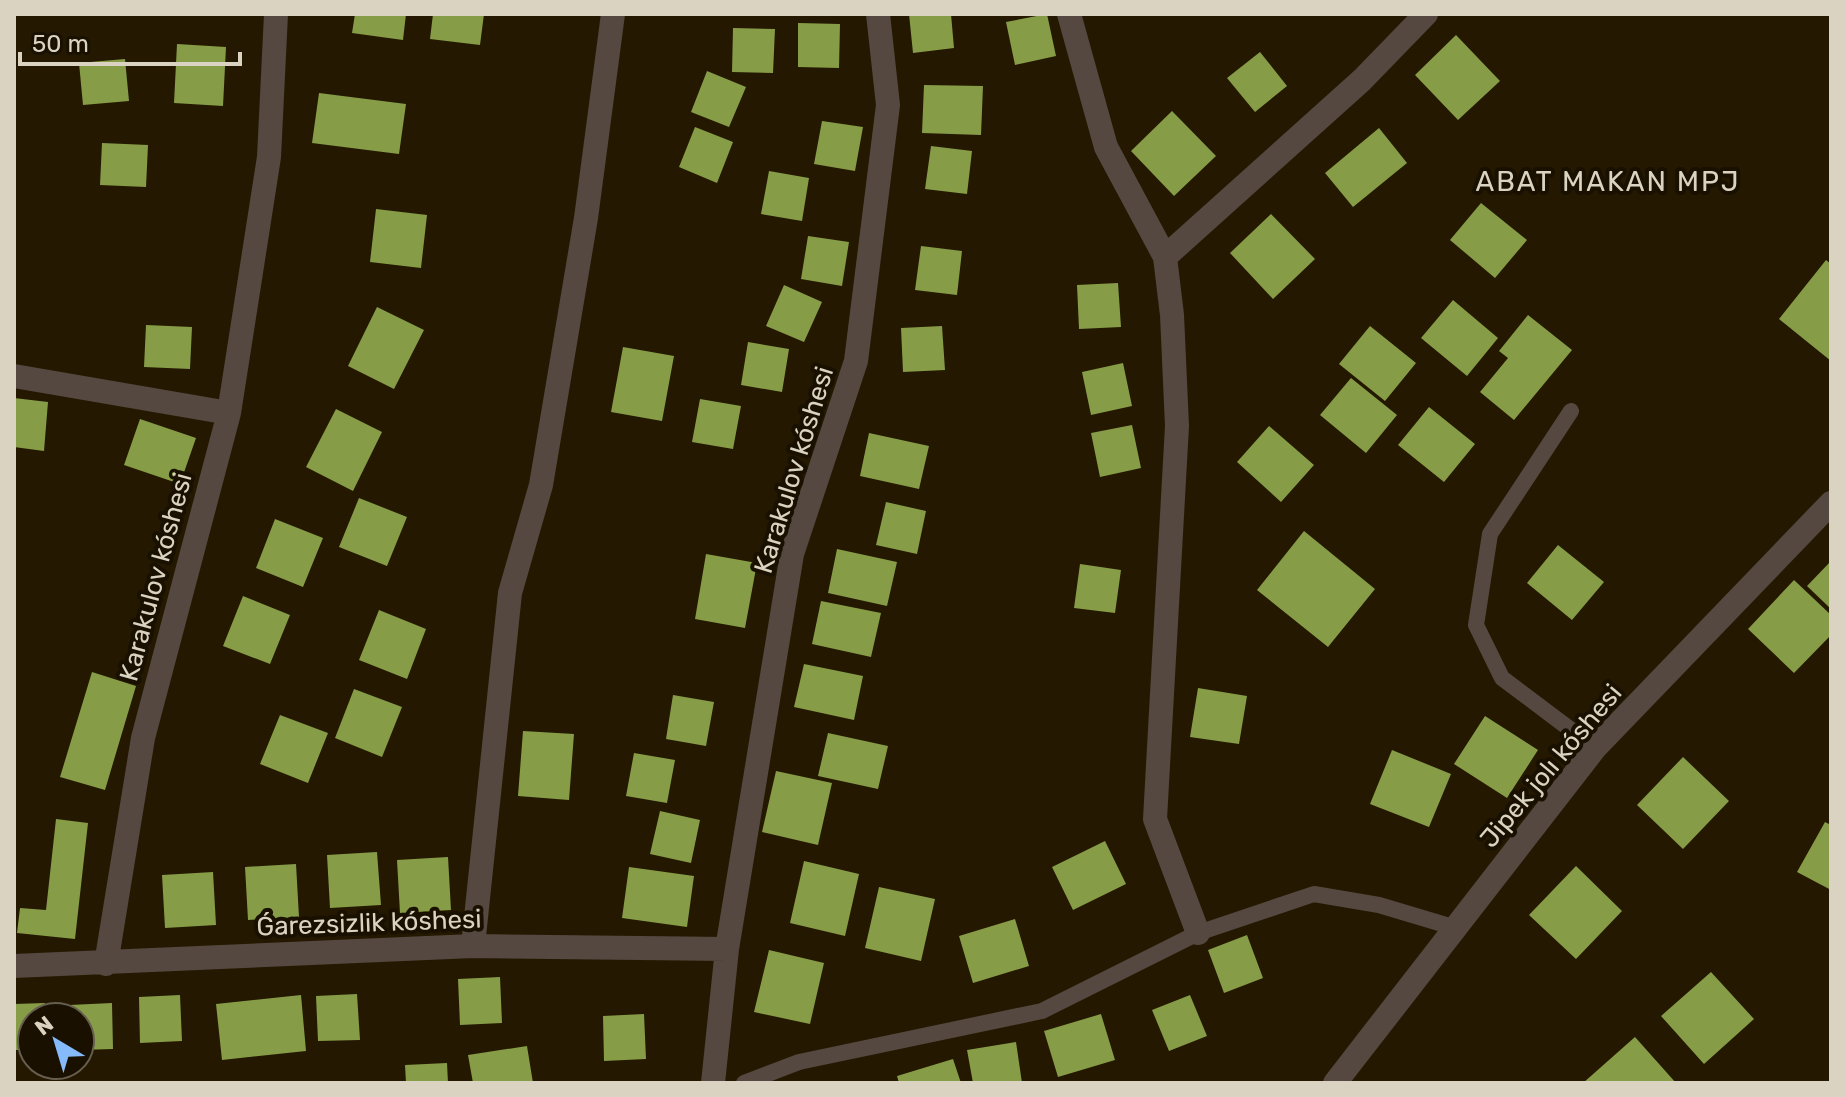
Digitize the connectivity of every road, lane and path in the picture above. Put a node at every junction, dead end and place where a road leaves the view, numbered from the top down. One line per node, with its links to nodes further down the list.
1 (276, 14): 9 (street, Karakulov kóshesi)
2 (613, 14): 14 (street)
3 (878, 14): 15 (street, Karakulov kóshesi)
4 (1069, 14): 6 (street)
5 (1426, 14): 6 (street)
6 (1165, 257): 13 (street)
7 (14, 376): 9 (street)
8 (1571, 411): 11 (lane)
9 (229, 413): 16 (street, Karakulov kóshesi)
10 (1831, 503): 11 (street, Jipek jolı kóshesi)
11 (1595, 748): 12 (street, Jipek jolı kóshesi)
12 (1456, 928): 13 (lane); 20 (street, Jipek jolı kóshesi)
13 (1198, 933): 19 (lane)
14 (473, 946): 15 (street, Ǵarezsizlik kóshesi); 16 (street, Ǵarezsizlik kóshesi)
15 (727, 949): 18 (street, Karakulov kóshesi)
16 (106, 964): 17 (street, Ǵarezsizlik kóshesi)
17 (14, 966)
18 (713, 1083)
19 (744, 1083)
20 (1335, 1083)

